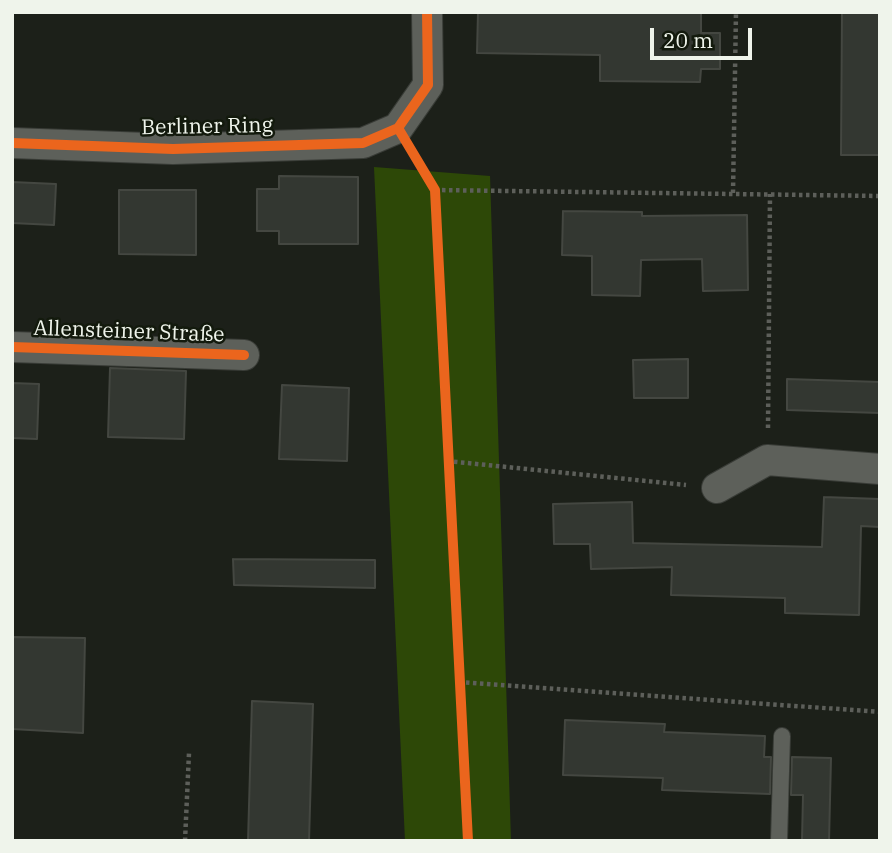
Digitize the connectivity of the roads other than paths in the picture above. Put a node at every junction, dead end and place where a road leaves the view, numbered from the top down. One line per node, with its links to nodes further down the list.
1 (427, 12): 2 (street, Berliner Ring)
2 (12, 143)
3 (12, 347): 4 (street, Allensteiner Straße)
4 (244, 355)
5 (880, 469): 6 (street)
6 (717, 488)
7 (782, 736): 8 (lane)
8 (779, 841)

